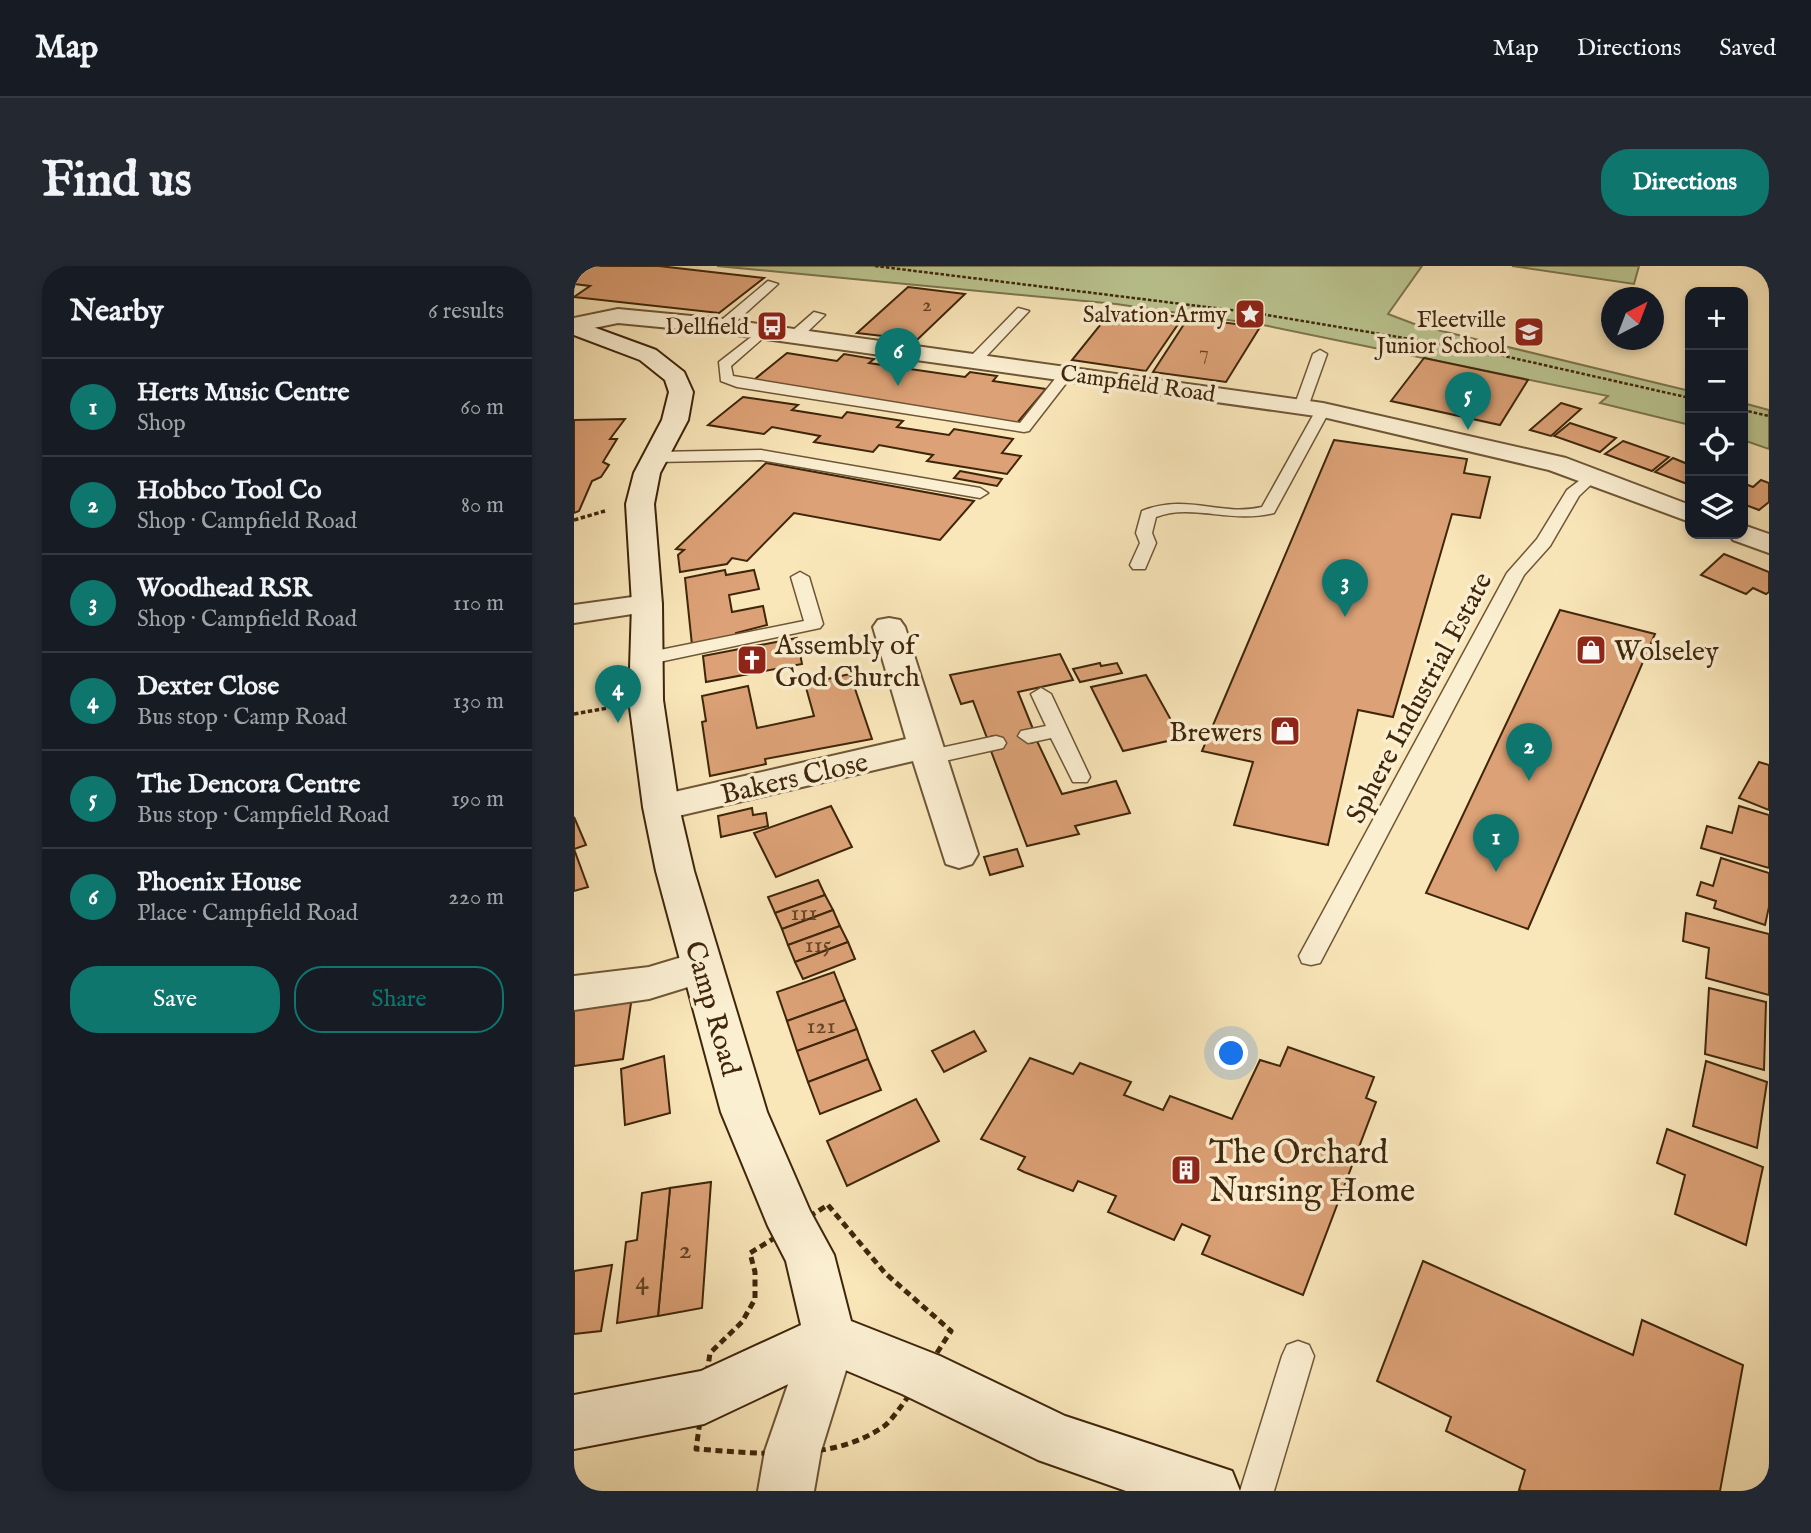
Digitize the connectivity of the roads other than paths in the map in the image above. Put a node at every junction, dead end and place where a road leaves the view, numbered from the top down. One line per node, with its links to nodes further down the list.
1 (772, 284): 5 (lane)
2 (1023, 311): 9 (lane)
3 (819, 315): 7 (lane)
4 (574, 326): 5 (street, Campfield Road); 12 (street, Camp Road)
5 (723, 326): 6 (street, Campfield Road)
6 (764, 331): 7 (street, Campfield Road); 10 (lane)
7 (796, 335): 9 (street, Campfield Road)
8 (1320, 354): 11 (lane)
9 (975, 360): 10 (street, Campfield Road)
10 (1067, 373): 11 (street, Campfield Road)
11 (1312, 409): 13 (street, Campfield Road); 18 (lane)
12 (656, 457): 14 (lane); 20 (street, Camp Road)
13 (1592, 476): 15 (street, Campfield Road); 32 (lane, Sphere Industrial Estate)
14 (980, 493)
15 (1685, 512)
16 (1748, 536): 17 (street)
17 (1769, 544)
18 (1139, 565)
19 (800, 577): 23 (lane)
20 (647, 604): 21 (street); 23 (street, Camp Road)
21 (574, 614)
22 (889, 627): 28 (street)
23 (645, 659): 30 (street, Camp Road)
24 (1041, 694): 25 (lane)
25 (1058, 730): 26 (lane); 29 (lane)
26 (1028, 736)
27 (996, 743): 28 (lane, Bakers Close)
28 (929, 752): 30 (street, Bakers Close); 31 (street)
29 (1080, 777)
30 (661, 807): 33 (street, Camp Road)
31 (959, 854)
32 (1311, 956)
33 (702, 967): 34 (street); 35 (street, Camp Road)
34 (574, 993)
35 (830, 1338): 37 (street); 38 (street); 39 (street)
36 (1298, 1356): 40 (lane)
37 (574, 1422)
38 (786, 1491)
39 (1212, 1491)
40 (1257, 1491)

